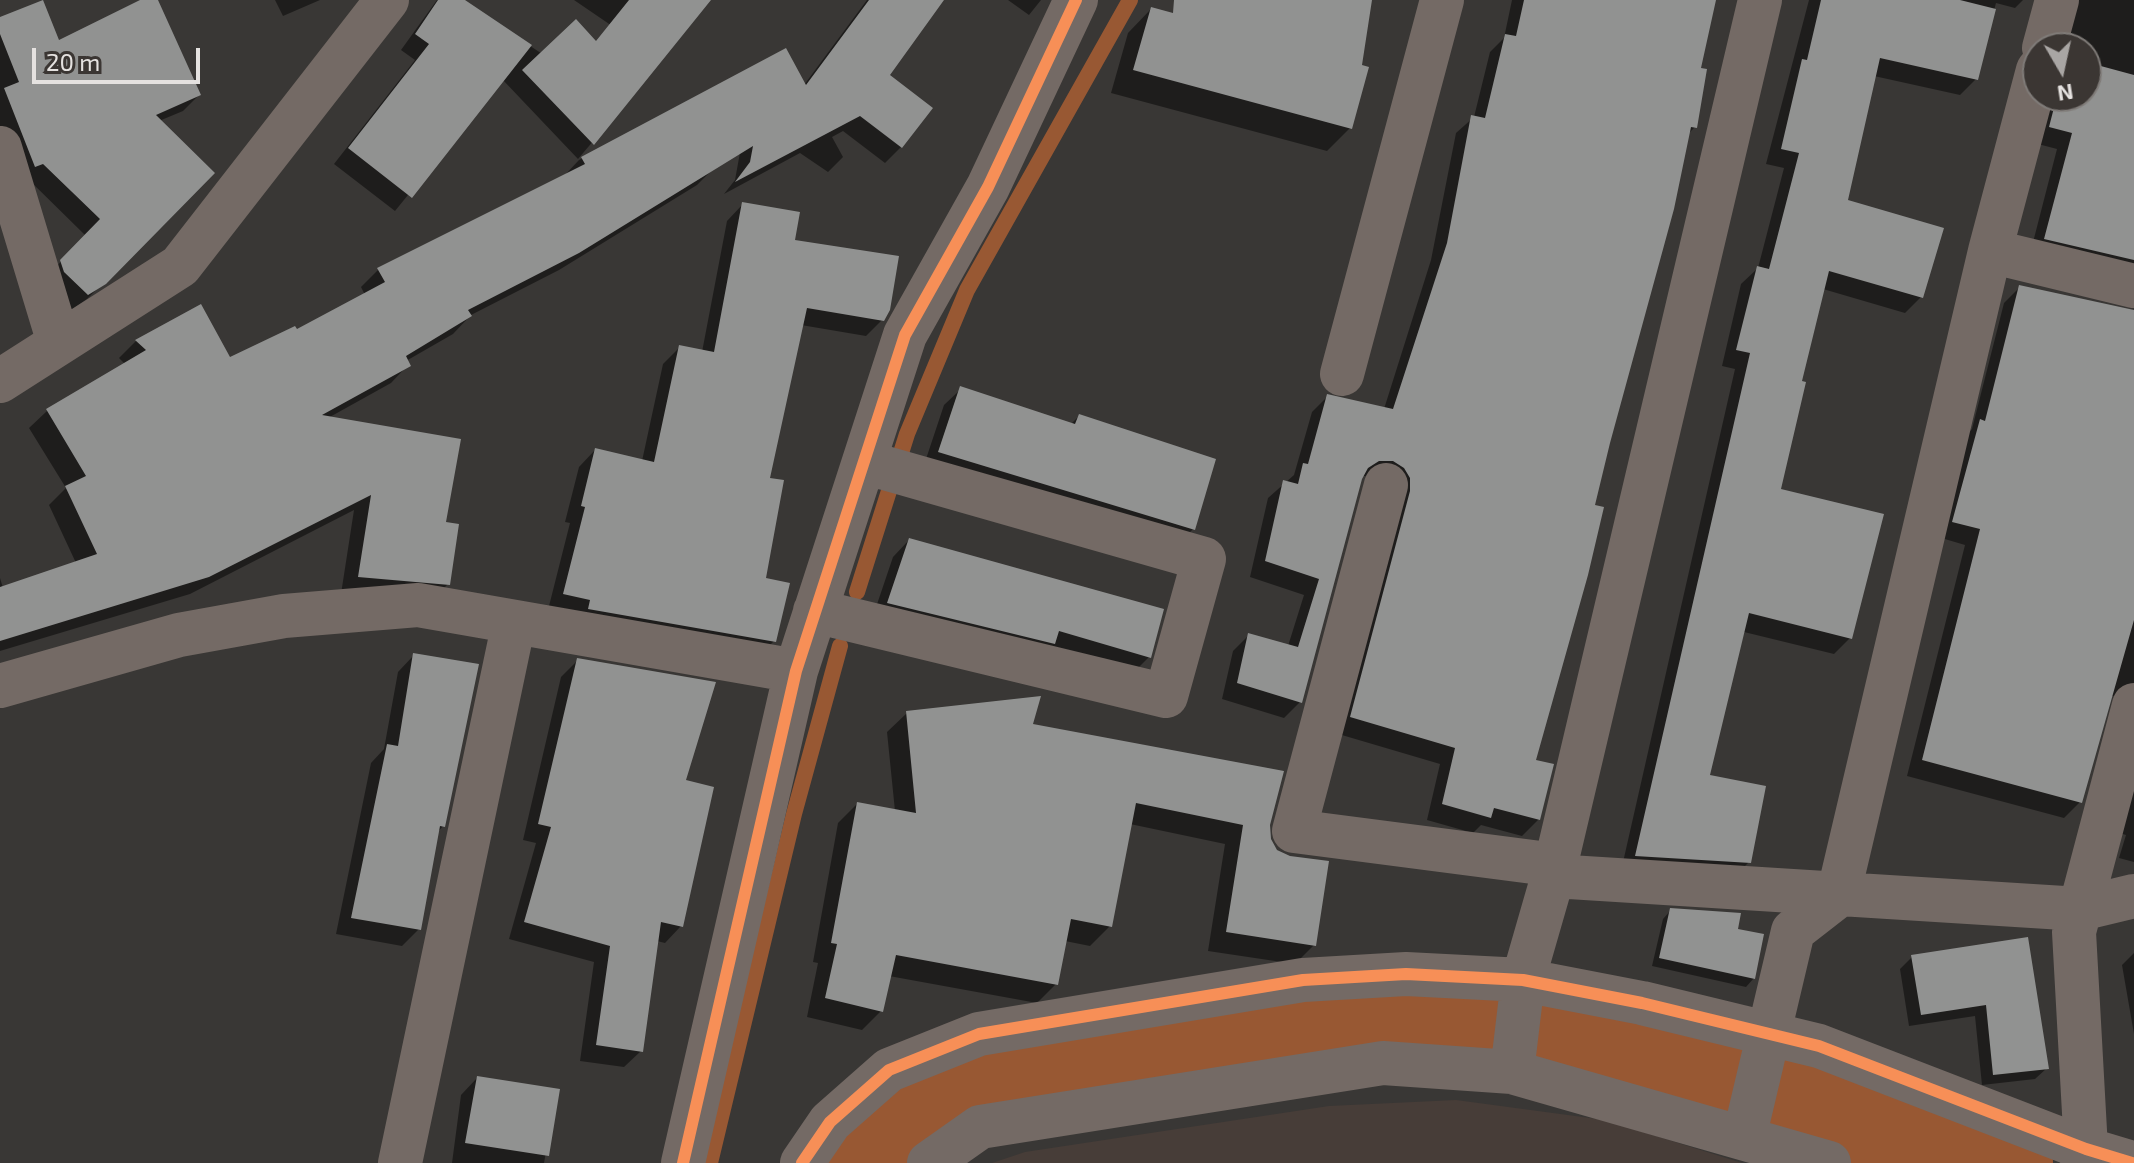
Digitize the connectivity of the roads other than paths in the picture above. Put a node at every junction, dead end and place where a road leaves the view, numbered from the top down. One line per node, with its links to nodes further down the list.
1 (387, 0): 11 (street)
2 (1076, 0): 14 (street)
3 (1442, 0): 12 (street)
4 (1760, 0): 21 (street)
5 (2057, 0): 6 (street)
6 (2048, 32)
7 (2027, 112): 9 (street)
8 (0, 148): 11 (street)
9 (1990, 251): 10 (street); 22 (street)
10 (2134, 286)
11 (59, 343): 13 (street)
12 (1342, 374)
13 (0, 381)
14 (885, 468): 16 (street); 16 (street)
15 (1386, 485): 21 (street)
16 (815, 611): 18 (street)
17 (514, 622): 18 (street); 19 (street); 30 (street)
18 (796, 671): 31 (street)
19 (0, 686)
20 (2134, 705): 24 (street)
21 (1554, 870): 22 (street); 25 (street)
22 (1838, 896): 24 (street); 26 (street)
23 (2134, 896): 24 (street)
24 (2080, 909): 29 (street)
25 (1522, 993): 26 (street); 27 (street); 32 (street)
26 (1765, 1047): 28 (street); 29 (street)
27 (1513, 1065): 28 (street); 33 (street)
28 (1747, 1124): 34 (street)
29 (2084, 1156): 35 (street)
30 (400, 1163)
31 (683, 1163)
32 (802, 1163)
33 (929, 1163)
34 (1829, 1163)
35 (2132, 1163)

